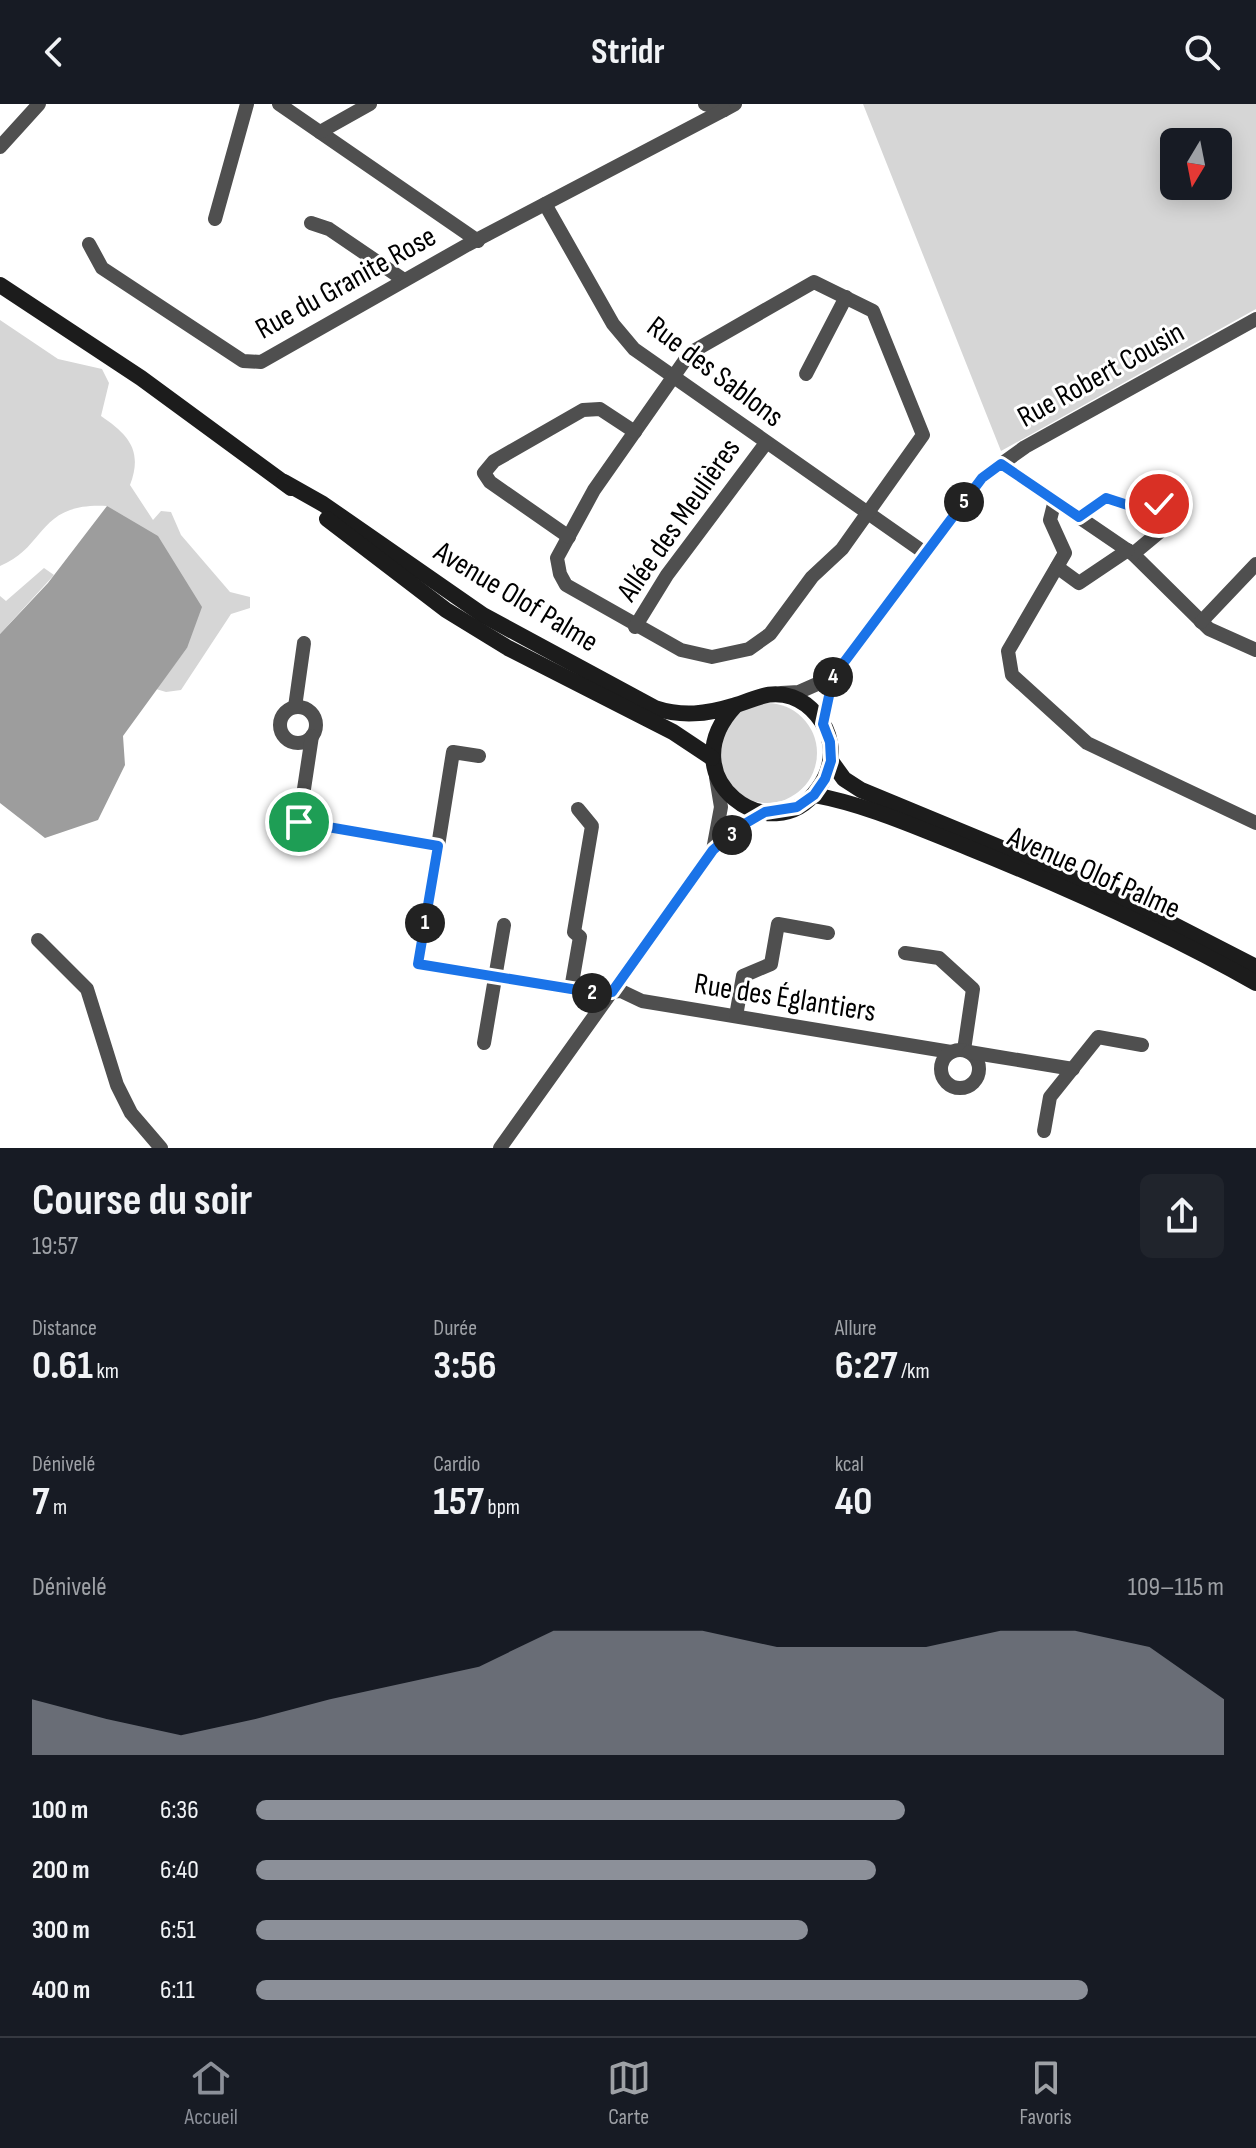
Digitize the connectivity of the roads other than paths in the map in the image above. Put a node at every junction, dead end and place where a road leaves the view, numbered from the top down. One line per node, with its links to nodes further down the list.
1 (39, 104): 8 (street)
2 (247, 104): 10 (street)
3 (279, 104): 7 (street)
4 (370, 104): 7 (street)
5 (705, 104): 6 (street)
6 (730, 107): 9 (street)
7 (320, 132): 12 (street)
8 (0, 147)
9 (545, 204): 12 (street); 21 (street, Rue des Sablons)
10 (215, 219)
11 (311, 223): 14 (street)
12 (478, 241): 14 (street, Rue du Granite Rose)
13 (89, 244): 14 (street, Rue du Granite Rose)
14 (404, 280)
15 (0, 285): 18 (main road, Avenue Olof Palme)
16 (846, 297): 20 (street); 21 (street); 27 (street)
17 (0, 298): 18 (main road, Avenue Olof Palme)
18 (47, 318): 25 (main road, Avenue Olof Palme)
19 (1256, 319): 24 (street, Rue Robert Cousin)
20 (806, 374)
21 (672, 378): 22 (street); 23 (street, Rue des Sablons)
22 (635, 432): 29 (street); 29 (street)
23 (766, 443): 27 (street, Rue des Sablons); 35 (street, Allée des Meulières)
24 (1001, 464): 26 (street); 31 (street, Rue Robert Cousin)
25 (284, 482): 40 (main road, Avenue Olof Palme); 45 (main road, Avenue Olof Palme)
26 (1055, 500): 28 (street); 33 (street)
27 (870, 513): 31 (street, Rue des Sablons); 35 (street)
28 (1079, 517): 30 (street); 30 (street)
29 (569, 537): 35 (street)
30 (1130, 552): 33 (street); 34 (street)
31 (925, 553): 38 (street, Rue Robert Cousin)
32 (1256, 564): 34 (street)
33 (1057, 567): 51 (street)
34 (1201, 622): 37 (street)
35 (635, 627)
36 (304, 643): 41 (street)
37 (1256, 650)
38 (833, 677): 39 (street); 42 (street, Rue Robert Cousin)
39 (774, 694): 40 (main road, Avenue Olof Palme); 42 (main road)
40 (735, 706): 45 (main road)
41 (295, 707): 43 (street); 43 (street)
42 (823, 724): 46 (main road)
43 (312, 736): 52 (street)
44 (479, 756): 52 (street)
45 (712, 758): 47 (main road)
46 (831, 761): 48 (main road); 58 (main road, Avenue Olof Palme)
47 (716, 776): 50 (main road); 53 (street)
48 (814, 795): 50 (main road); 60 (main road, Avenue Olof Palme)
49 (578, 809): 61 (street)
50 (765, 812): 53 (street)
51 (1256, 823)
52 (438, 846): 59 (street, Rue des Églantiers)
53 (713, 850): 62 (street)
54 (504, 925): 59 (street)
55 (828, 933): 63 (street)
56 (38, 940): 69 (street)
57 (905, 953): 66 (street)
58 (1256, 967)
59 (495, 977): 61 (street, Rue des Églantiers); 64 (street)
60 (1256, 983)
61 (571, 989): 62 (street, Rue des Églantiers)
62 (612, 992): 63 (street, Rue des Églantiers); 70 (street)
63 (736, 1016): 66 (street, Rue des Églantiers)
64 (484, 1043)
65 (1142, 1045): 67 (street)
66 (961, 1051): 67 (street, Rue des Églantiers)
67 (1073, 1069): 68 (street)
68 (1044, 1131)
69 (161, 1148)
70 (500, 1148)

